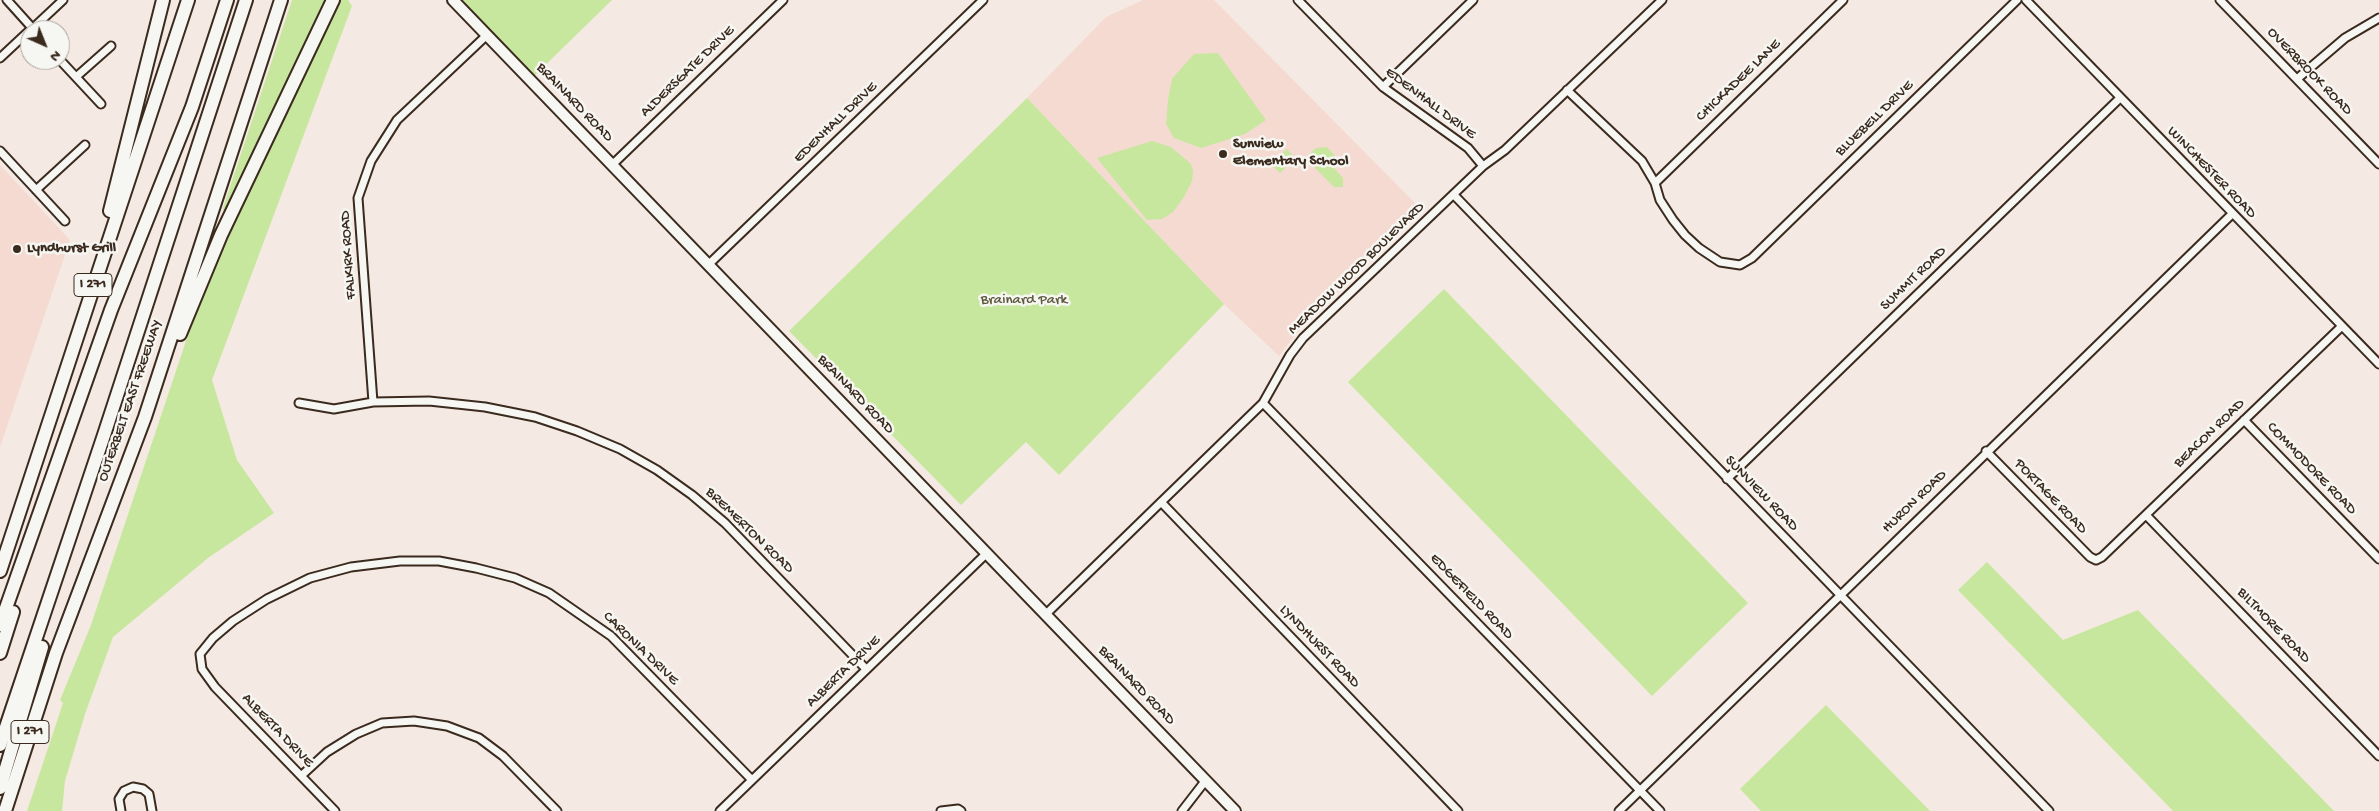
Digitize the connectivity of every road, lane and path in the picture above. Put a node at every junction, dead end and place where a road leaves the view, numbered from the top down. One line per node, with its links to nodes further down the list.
1 (7, 0): 20 (street)
2 (63, 0): 21 (street)
3 (162, 0): 45 (highway)
4 (188, 0): 45 (highway, I 271)
5 (227, 0): 44 (highway)
6 (246, 0): 53 (highway)
7 (281, 0): 51 (highway, OUTERBELT EAST FREEWAY / I 271)
8 (333, 0): 51 (highway)
9 (453, 0): 22 (main road, BRAINARD ROAD)
10 (782, 0): 36 (street, ALDERSGATE DRIVE)
11 (983, 0): 43 (street, EDENHALL DRIVE)
12 (1298, 0): 29 (street, EDENHALL DRIVE)
13 (1473, 0): 29 (street)
14 (1662, 0): 30 (street, MEADOW WOOD BOULEVARD)
15 (1843, 0): 38 (street, CHICKADEE LANE)
16 (2016, 0): 38 (street, BLUEBELL DRIVE)
17 (2026, 0): 31 (street, WINCHESTER ROAD)
18 (2220, 0): 28 (street, OVERBROOK ROAD)
19 (2379, 18): 28 (street)
20 (24, 20)
21 (42, 20)
22 (487, 34): 36 (main road, BRAINARD ROAD); 48 (street, FALKIRK ROAD)
23 (20, 40): 25 (street)
24 (111, 46): 27 (street)
25 (0, 58)
26 (69, 70): 27 (street)
27 (76, 77): 32 (street)
28 (2297, 79): 35 (street, OVERBROOK ROAD)
29 (1383, 88): 37 (street, EDENHALL DRIVE)
30 (1567, 90): 37 (street, MEADOW WOOD BOULEVARD); 38 (street)
31 (2120, 98): 41 (street, WINCHESTER ROAD); 55 (street, SUMMIT ROAD)
32 (100, 104)
33 (85, 145): 39 (street)
34 (0, 151): 39 (street)
35 (2379, 164)
36 (612, 165): 43 (main road, BRAINARD ROAD)
37 (1483, 166): 40 (street, MEADOW WOOD BOULEVARD)
38 (1655, 183)
39 (36, 190): 42 (street)
40 (1454, 195): 50 (street, MEADOW WOOD BOULEVARD); 55 (street, SUNVIEW ROAD)
41 (2232, 214): 46 (street, WINCHESTER ROAD); 54 (street, HURON ROAD)
42 (65, 222)
43 (708, 265): 58 (main road, BRAINARD ROAD)
44 (111, 310): 64 (highway); 65 (highway)
45 (82, 319): 61 (highway, I 271)
46 (2342, 326): 47 (street, WINCHESTER ROAD); 52 (street, BEACON ROAD)
47 (2379, 364)
48 (373, 402): 49 (street, BREMERTON ROAD); 67 (street, BREMERTON ROAD)
49 (299, 403)
50 (1263, 403): 56 (street, MEADOW WOOD BOULEVARD); 74 (street, EDGEFIELD ROAD)
51 (145, 417): 75 (highway, OUTERBELT EAST FREEWAY / I 271)
52 (2244, 420): 57 (street, BEACON ROAD); 59 (street, COMMODORE ROAD)
53 (104, 435): 68 (highway); 73 (highway)
54 (1986, 451): 60 (street, PORTAGE ROAD); 62 (street, HURON ROAD)
55 (1727, 479): 62 (street, SUNVIEW ROAD)
56 (1161, 502): 63 (street, MEADOW WOOD BOULEVARD); 85 (street, LYNDHURST ROAD)
57 (2146, 514): 60 (street, BEACON ROAD); 69 (street, BILTMORE ROAD)
58 (987, 553): 63 (main road, BRAINARD ROAD); 67 (street, ALBERTA DRIVE)
59 (2379, 559)
60 (2096, 560)
61 (0, 571)
62 (1840, 594): 74 (street, HURON ROAD); 88 (street, SUNVIEW ROAD)
63 (1046, 614): 72 (main road, BRAINARD ROAD)
64 (0, 625)
65 (0, 654)
66 (202, 669): 70 (street, ALBERTA DRIVE); 71 (street, CARONIA DRIVE)
67 (866, 670): 71 (street, ALBERTA DRIVE)
68 (0, 745)
69 (2379, 756)
70 (301, 776): 78 (street, ALBERTA DRIVE); 79 (street)
71 (752, 780): 80 (street, ALBERTA DRIVE)
72 (1206, 780): 83 (street); 84 (main road, BRAINARD ROAD)
73 (0, 788)
74 (1640, 791): 86 (street, HURON ROAD); 87 (street, EDGEFIELD ROAD)
75 (4, 811)
76 (121, 811): 77 (street)
77 (152, 811)
78 (335, 811)
79 (558, 811)
80 (720, 811)
81 (941, 811): 82 (street)
82 (961, 811)
83 (1182, 811)
84 (1235, 811)
85 (1458, 811)
86 (1619, 811)
87 (1660, 811)
88 (2050, 811)

